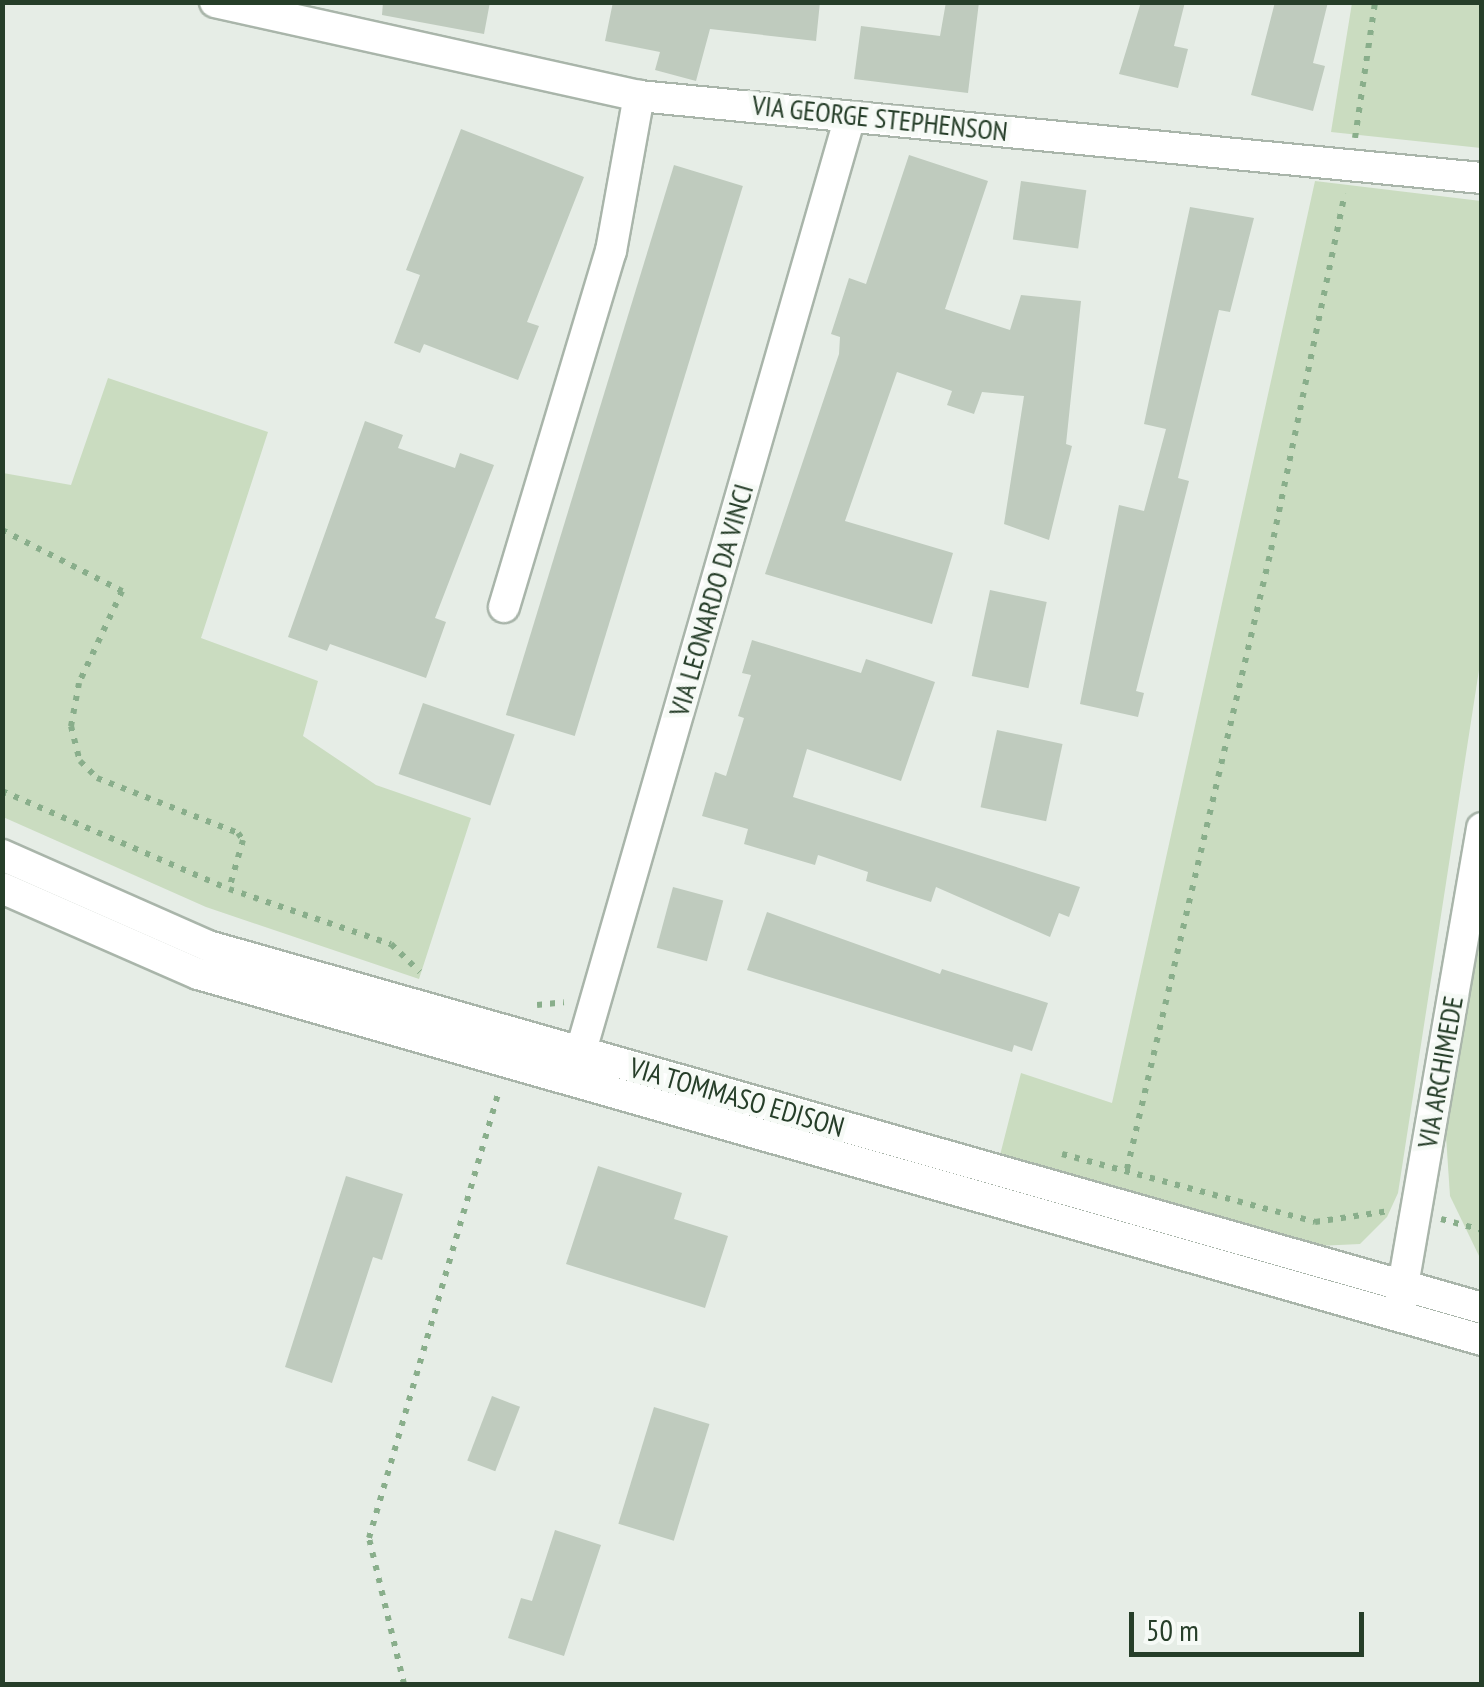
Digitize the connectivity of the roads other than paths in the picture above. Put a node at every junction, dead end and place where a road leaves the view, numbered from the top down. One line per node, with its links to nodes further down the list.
1 (214, 2): 2 (street, VIA GEORGE STEPHENSON)
2 (285, 12): 3 (street, VIA GEORGE STEPHENSON)
3 (638, 96): 4 (street, VIA GEORGE STEPHENSON); 6 (street)
4 (850, 117): 5 (street, VIA GEORGE STEPHENSON); 9 (street, VIA LEONARDO DA VINCI)
5 (1482, 178)
6 (504, 606)
7 (1482, 828): 10 (street, VIA ARCHIMEDE)
8 (7, 882): 9 (street, VIA TOMMASO EDISON); 9 (street, VIA TOMMASO EDISON)
9 (576, 1068): 10 (street, VIA TOMMASO EDISON)
10 (1401, 1300): 11 (street, VIA TOMMASO EDISON); 12 (street, VIA TOMMASO EDISON)
11 (1482, 1308)
12 (1482, 1340)

